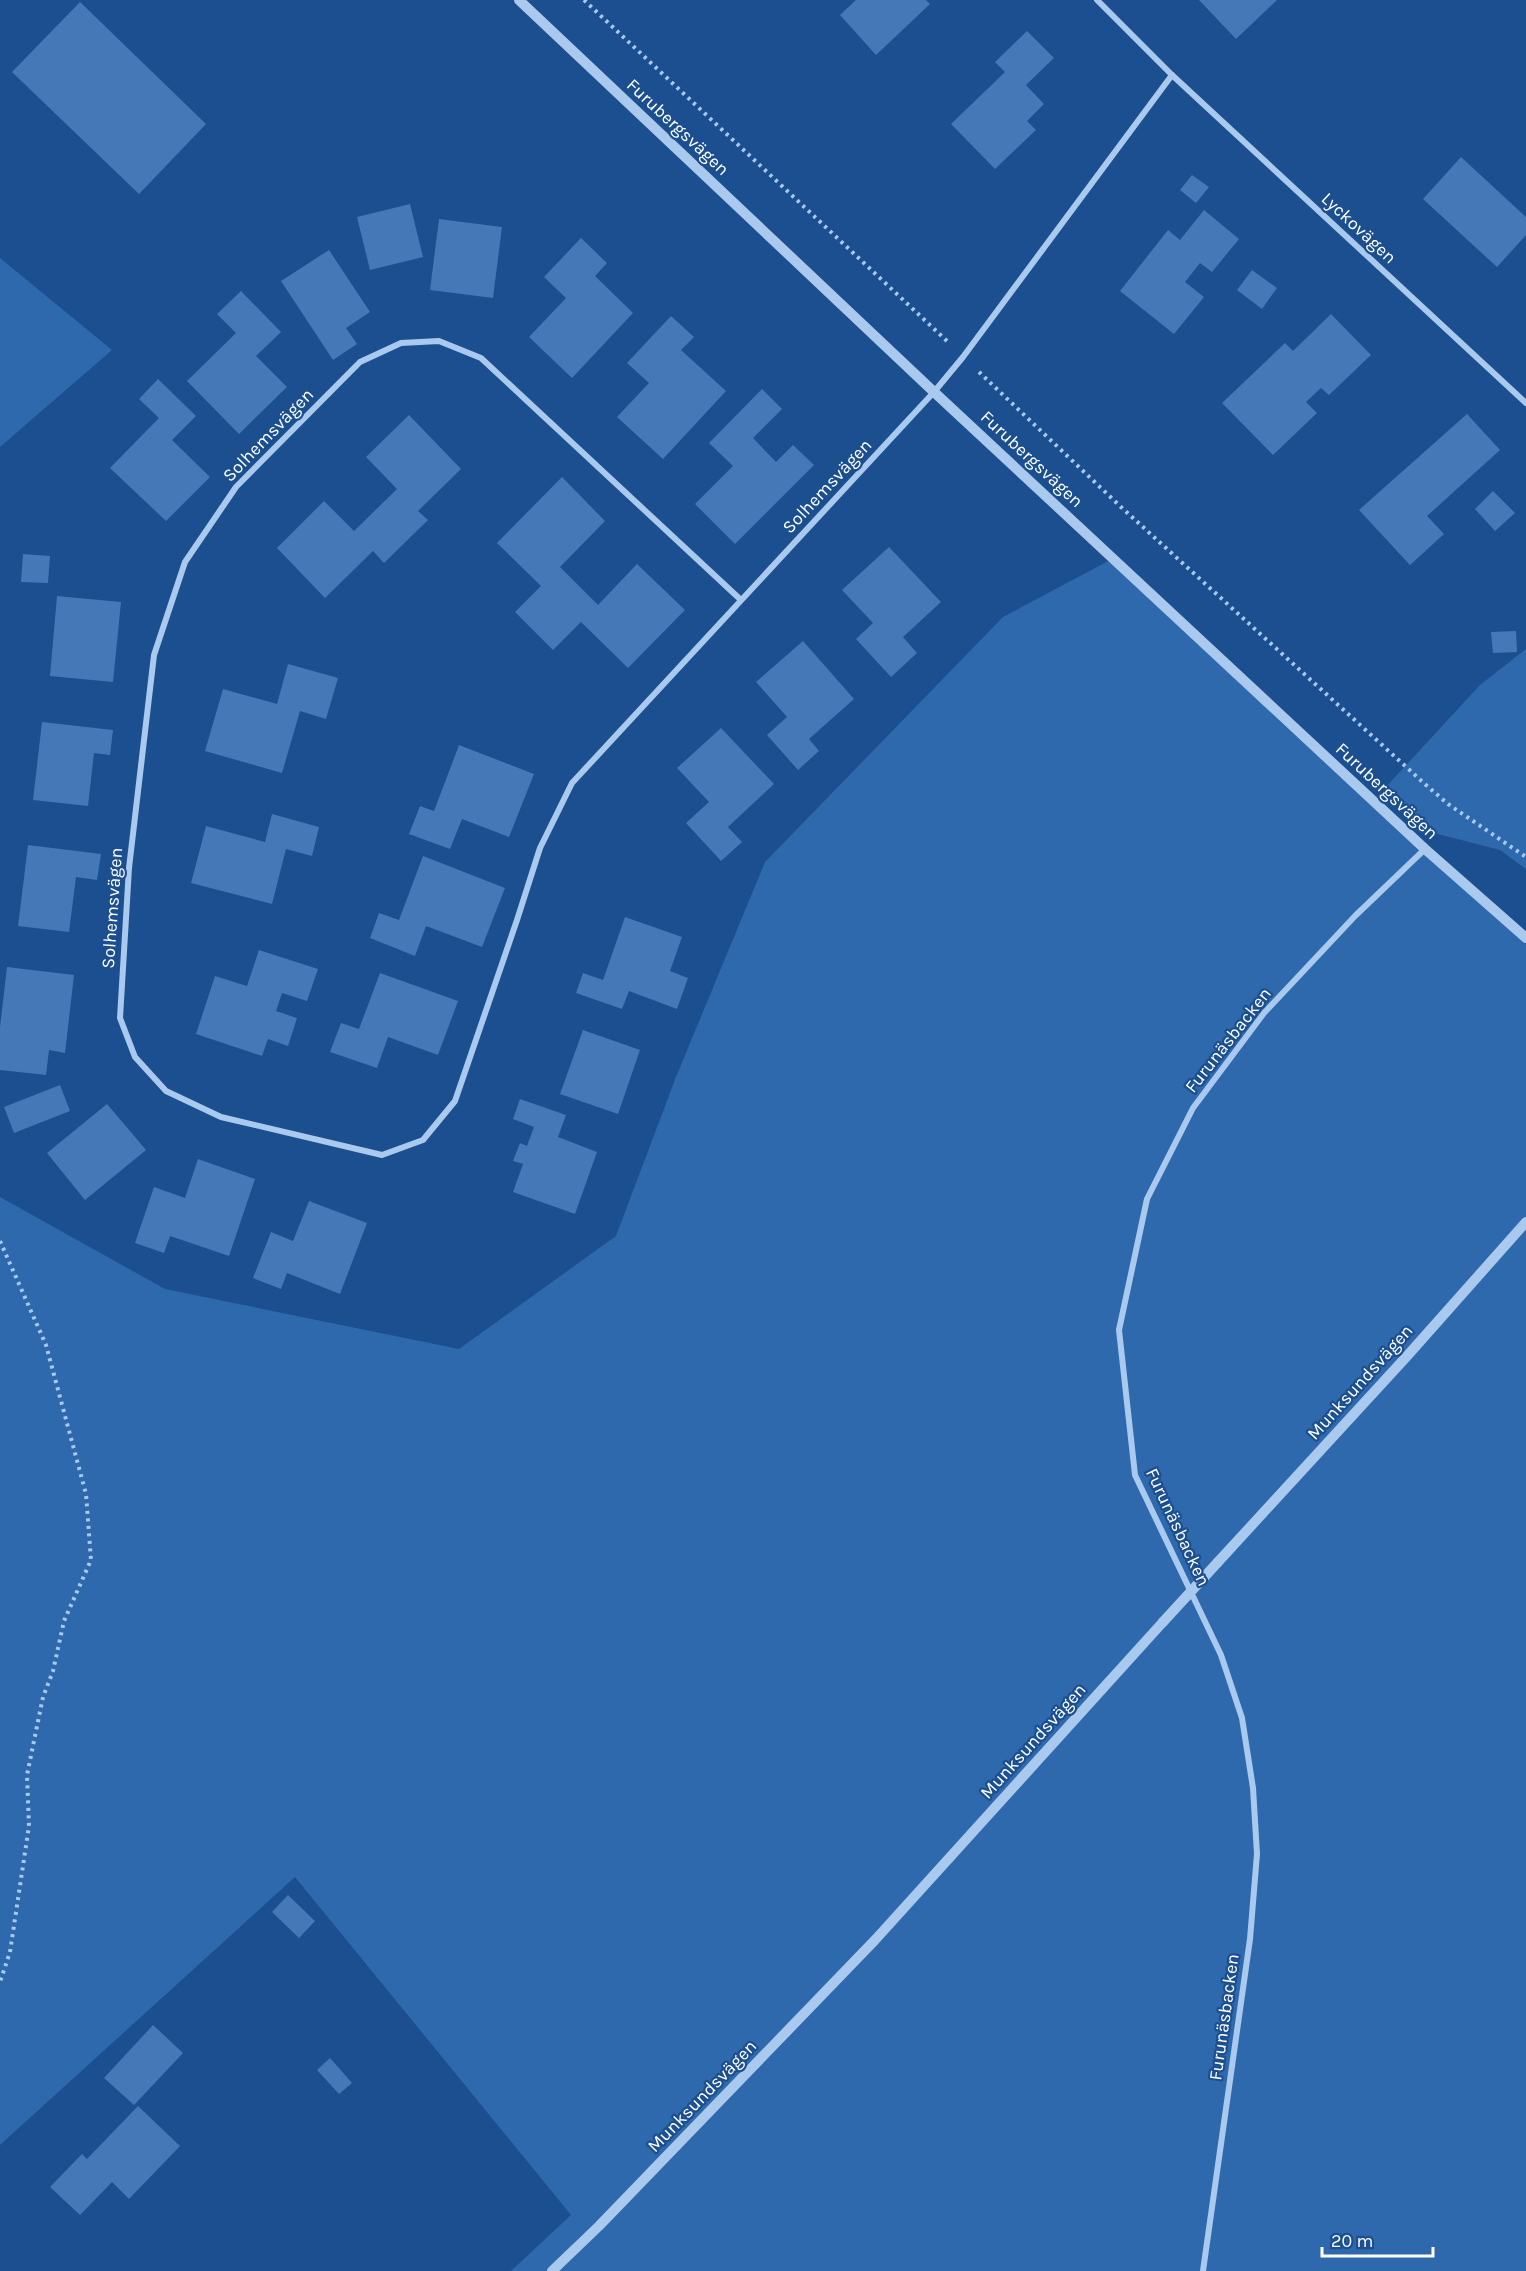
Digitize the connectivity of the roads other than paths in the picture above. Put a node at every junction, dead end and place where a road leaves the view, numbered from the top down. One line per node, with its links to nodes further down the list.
1 (519, 0): 4 (street, Furubergsvägen)
2 (1097, 0): 3 (street, Lyckovägen)
3 (1172, 75): 4 (street); 5 (street, Lyckovägen)
4 (934, 392): 6 (street, Solhemsvägen); 7 (street, Furubergsvägen)
5 (1526, 403)
6 (741, 600): 6 (street, Solhemsvägen)
7 (1425, 849): 8 (street, Furubergsvägen); 11 (street, Furunäsbacken)
8 (1526, 938)
9 (1526, 1222): 10 (street, Munksundsvägen, bridge)
10 (552, 2271)
11 (1203, 2271)

